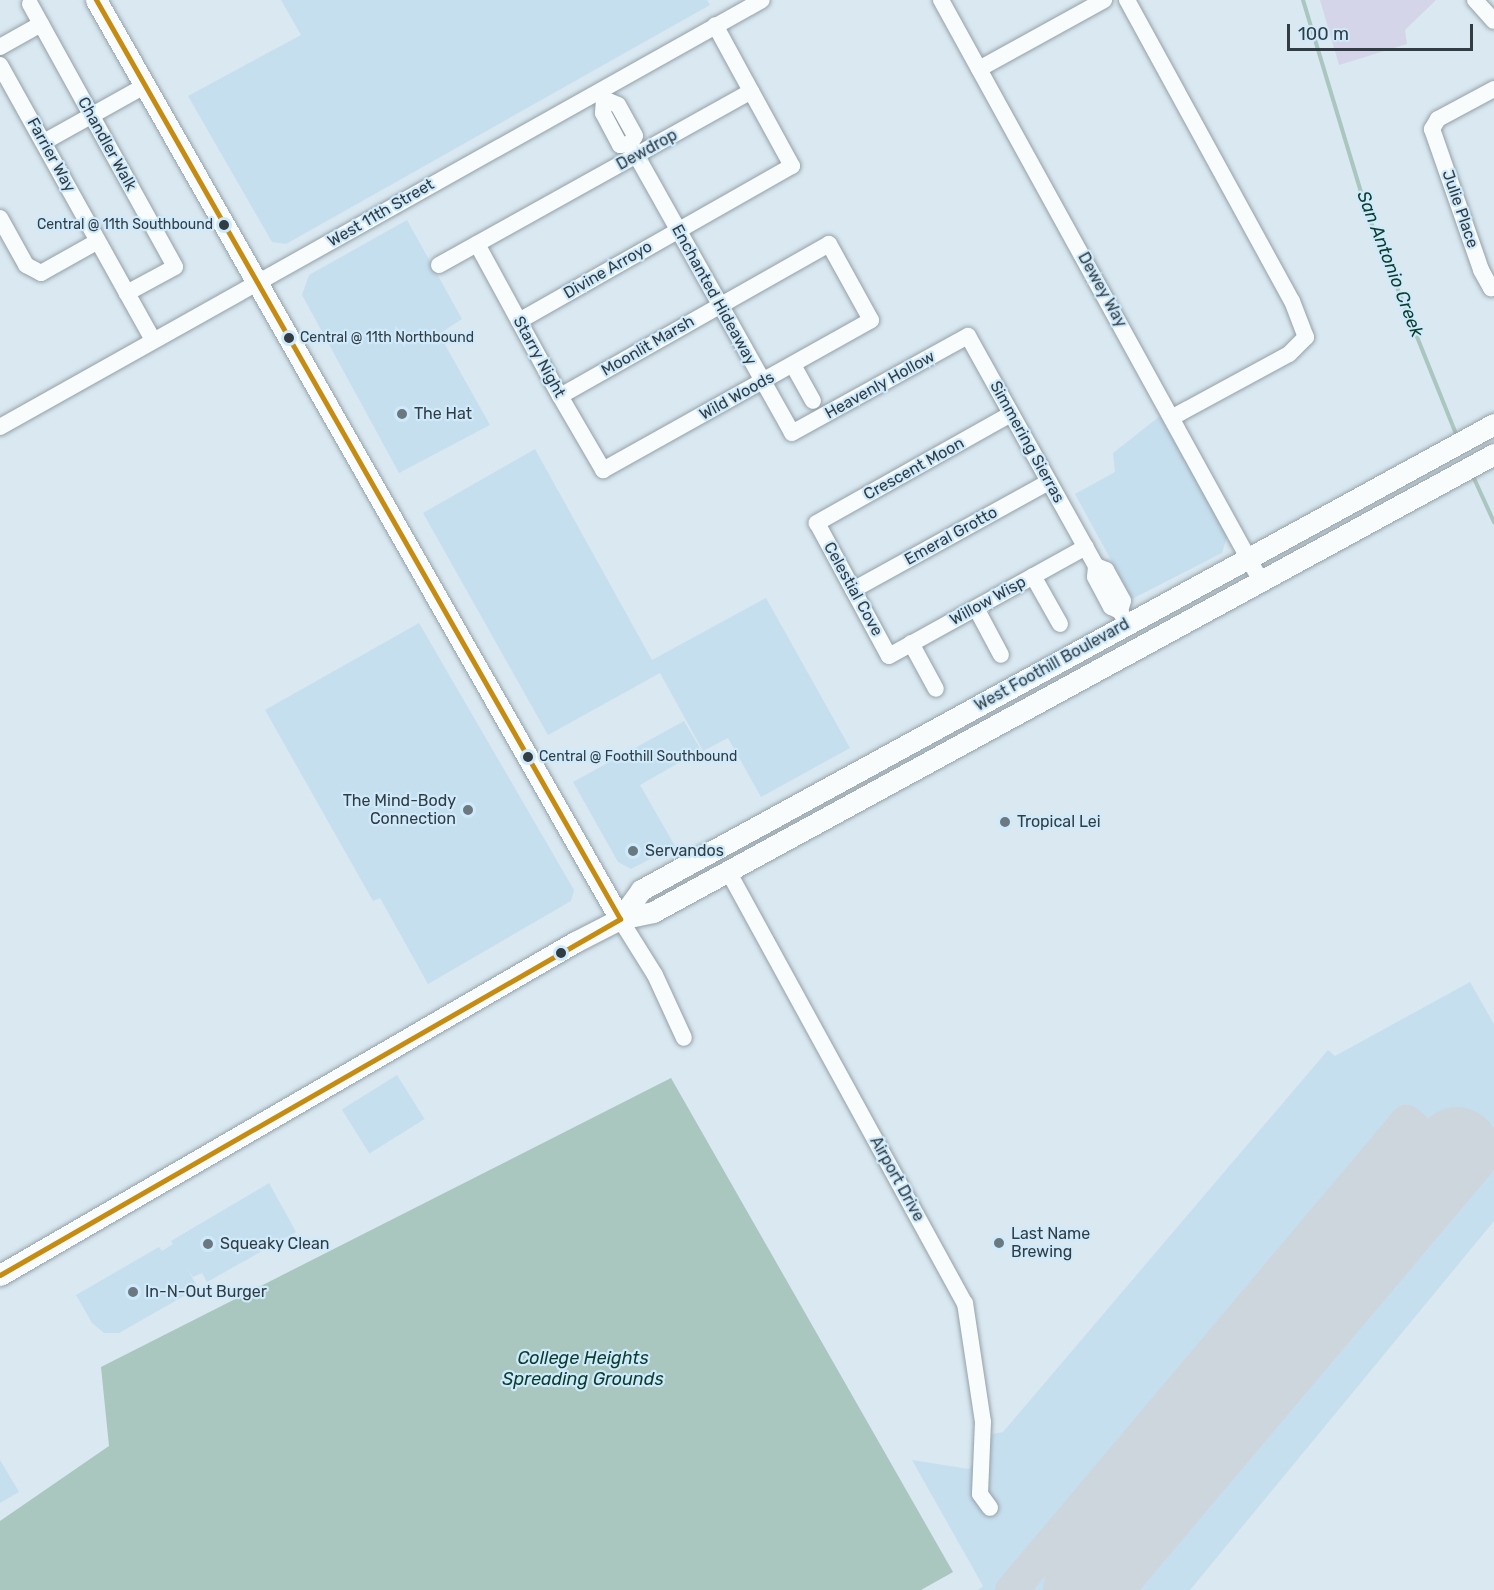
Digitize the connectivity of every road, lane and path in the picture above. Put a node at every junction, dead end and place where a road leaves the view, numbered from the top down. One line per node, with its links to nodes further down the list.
1 (96, 0): 14 (main road)
2 (762, 0): 10 (street, West 11th Street)
3 (941, 0): 13 (street, Dewey Way)
4 (1104, 0): 13 (street)
5 (1127, 0): 39 (street)
6 (1475, 0): 8 (street)
7 (30, 4): 9 (street, Chandler Walk)
8 (1494, 21)
9 (41, 24): 11 (street); 18 (street, Chandler Walk)
10 (713, 26): 16 (street); 17 (street, West 11th Street)
11 (0, 47)
12 (0, 65): 19 (street, Farrier Way)
13 (979, 69): 39 (street, Dewey Way)
14 (144, 86): 18 (street); 26 (main road)
15 (1494, 89): 27 (street, Julie Place)
16 (751, 91): 20 (street, Dewdrop); 22 (street, Divine Arroyo)
17 (602, 95): 20 (street); 26 (street, West 11th Street)
18 (91, 115): 19 (street); 28 (street, Chandler Walk)
19 (44, 142): 23 (street, Farrier Way)
20 (633, 150): 22 (street, Enchanted Hideaway); 24 (street, Dewdrop)
21 (0, 218): 23 (street)
22 (678, 230): 29 (street, Enchanted Hideaway); 31 (street, Divine Arroyo)
23 (98, 241): 28 (street, Farrier Way)
24 (477, 244): 25 (street, Dewdrop); 31 (street, Starry Night)
25 (440, 264)
26 (259, 284): 33 (street, West 11th Street); 64 (main road)
27 (1493, 287)
28 (127, 293): 33 (street, Farrier Way)
29 (720, 305): 30 (street, Moonlit Marsh); 35 (street, Enchanted Hideaway); 36 (street, Moonlit Marsh)
30 (871, 320): 34 (street, Wild Woods)
31 (519, 321): 36 (street, Starry Night)
32 (968, 336): 38 (street, Simmering Sierras); 42 (street, Heavenly Hollow)
33 (153, 340): 41 (street, West 11th Street)
34 (793, 364): 35 (street, Wild Woods); 37 (street)
35 (762, 382): 42 (street, Enchanted Hideaway); 44 (street, Wild Woods)
36 (560, 396): 44 (street, Starry Night)
37 (813, 401)
38 (1011, 414): 45 (street, Simmering Sierras); 46 (street, Crescent Moon)
39 (1173, 417): 48 (street, Dewey Way)
40 (1494, 424): 48 (main road, West Foothill Boulevard)
41 (0, 427)
42 (792, 433)
43 (1487, 458): 50 (main road, West Foothill Boulevard)
44 (603, 470)
45 (1049, 482): 47 (street, Simmering Sierras); 51 (street, Emeral Grotto)
46 (817, 523): 51 (street, Celestial Cove)
47 (1086, 547): 49 (street, Willow Wisp); 53 (street, Simmering Sierras)
48 (1249, 557): 50 (street, Dewey Way); 53 (main road, West Foothill Boulevard)
49 (1033, 576): 52 (street, Willow Wisp); 54 (street)
50 (1261, 581): 61 (main road, West Foothill Boulevard)
51 (853, 590): 57 (street, Celestial Cove)
52 (976, 608): 55 (street, Willow Wisp); 56 (street)
53 (1123, 617): 59 (main road, West Foothill Boulevard)
54 (1059, 624)
55 (911, 643): 57 (street, Willow Wisp); 58 (street)
56 (1001, 655)
57 (889, 656)
58 (936, 689)
59 (960, 716): 60 (main road, West Foothill Boulevard); 61 (main road)
60 (844, 779): 62 (main road); 64 (main road, West Foothill Boulevard)
61 (886, 785): 62 (main road, West Foothill Boulevard)
62 (777, 845): 63 (main road, West Foothill Boulevard)
63 (728, 871): 64 (main road, West Foothill Boulevard); 67 (street, Airport Drive)
64 (620, 919): 65 (street); 66 (main road, West Foothill Boulevard)
65 (684, 1038)
66 (0, 1275)
67 (990, 1508)

